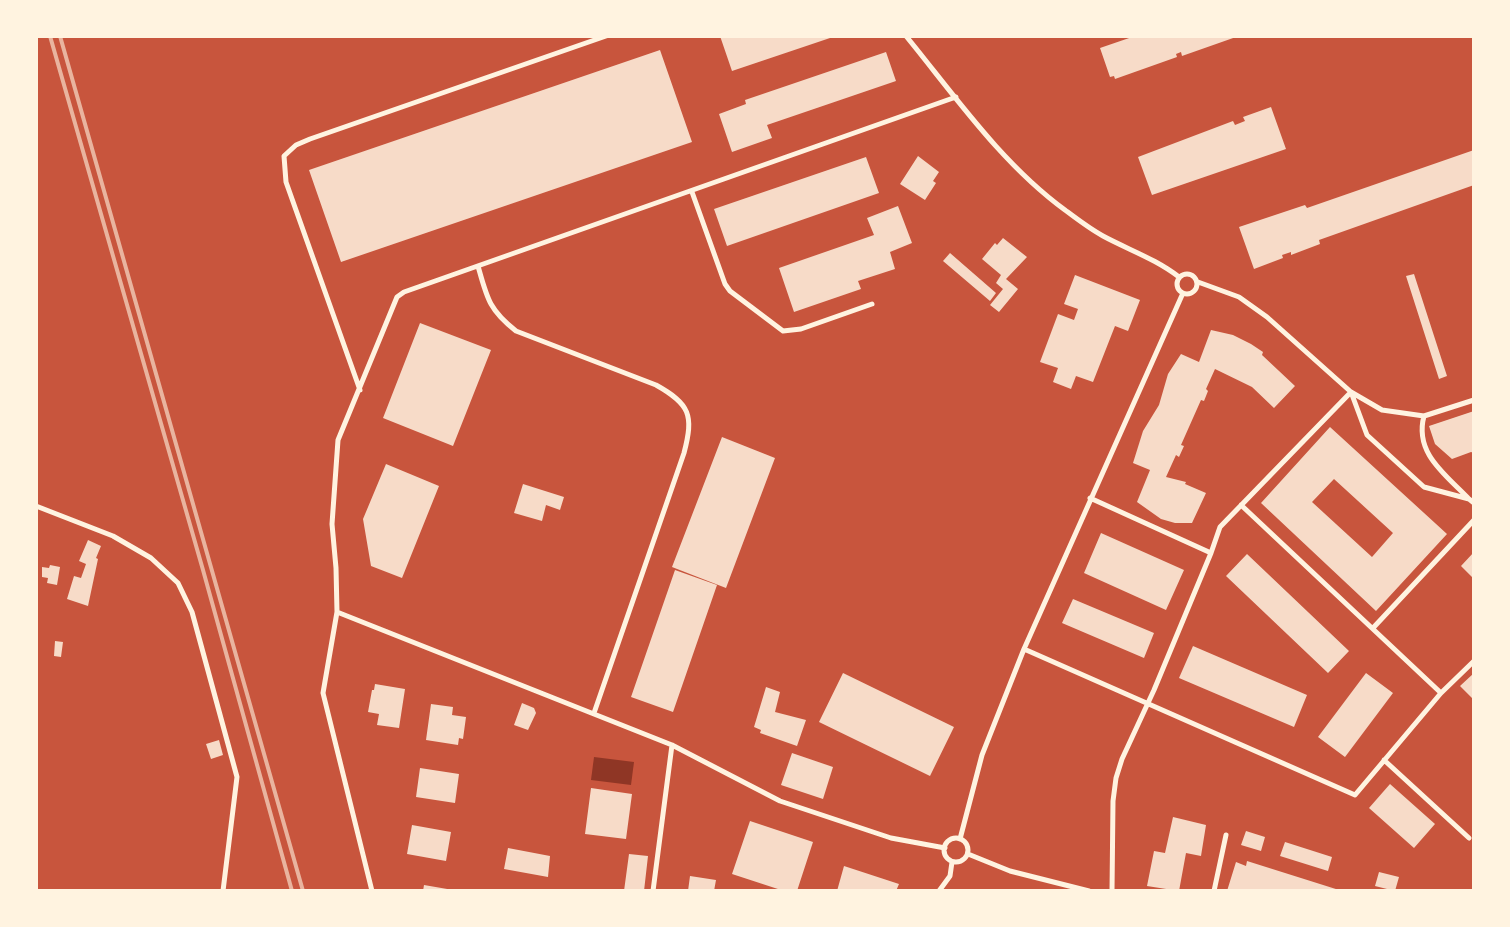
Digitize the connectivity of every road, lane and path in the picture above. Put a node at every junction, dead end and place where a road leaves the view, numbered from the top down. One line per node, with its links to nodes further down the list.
1 (606, 36): 10 (street)
2 (906, 36): 3 (street)
3 (956, 97): 4 (street); 6 (street)
4 (692, 192): 5 (street); 9 (street)
5 (478, 266): 10 (street); 27 (street)
6 (1180, 278): 7 (street); 8 (street)
7 (1198, 282): 8 (street); 11 (street)
8 (1183, 293): 14 (street)
9 (872, 304)
10 (360, 391): 21 (street)
11 (1351, 392): 13 (street); 15 (street); 17 (street)
12 (1474, 400): 13 (street)
13 (1424, 416): 15 (street)
14 (1090, 498): 20 (street); 23 (street)
15 (1469, 499): 16 (street)
16 (1474, 503)
17 (1241, 505): 20 (street); 22 (street)
18 (36, 506): 36 (street)
19 (1474, 520): 22 (street)
20 (1212, 553): 26 (street)
21 (336, 612): 27 (street); 37 (street)
22 (1373, 628): 25 (street)
23 (1024, 649): 26 (street); 32 (street)
24 (1474, 661): 25 (street)
25 (1441, 693): 29 (street)
26 (1146, 703): 29 (street); 41 (street)
27 (594, 713): 28 (street)
28 (672, 745): 33 (street); 38 (street)
29 (1384, 760): 31 (street)
30 (1226, 835): 42 (street)
31 (1469, 838)
32 (960, 839): 33 (street); 34 (street)
33 (945, 848): 35 (street)
34 (968, 854): 35 (street); 40 (street)
35 (952, 862): 39 (street)
36 (223, 891)
37 (372, 891)
38 (653, 891)
39 (939, 891)
40 (1089, 891)
41 (1112, 891)
42 (1214, 891)

